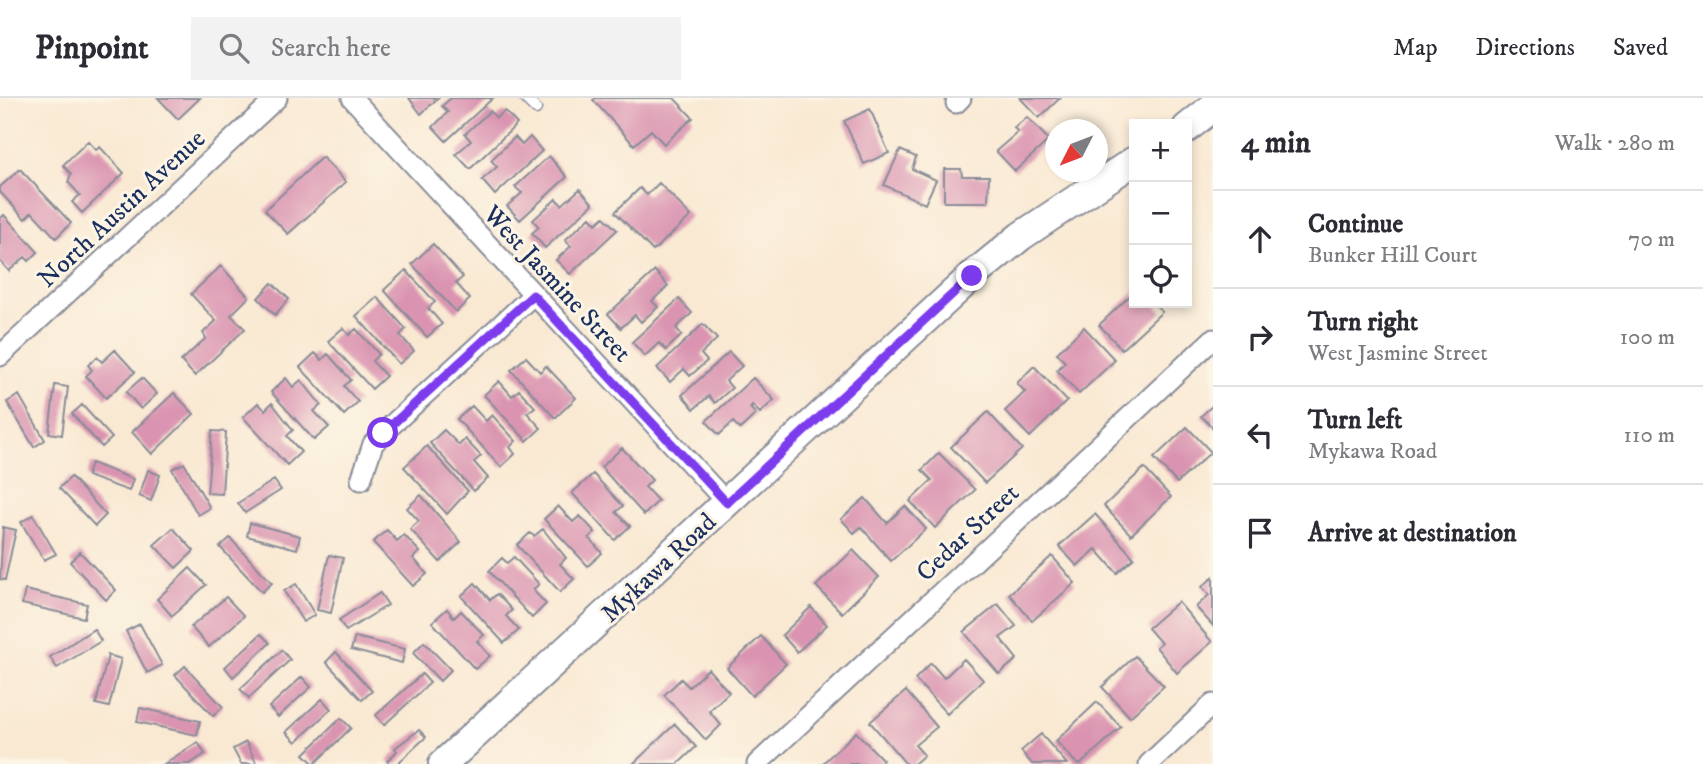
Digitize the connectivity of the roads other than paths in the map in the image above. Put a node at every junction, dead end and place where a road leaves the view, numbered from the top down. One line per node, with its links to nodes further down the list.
1 (277, 98): 10 (street, North Austin Avenue)
2 (352, 98): 8 (street, West Jasmine Street)
3 (525, 98): 5 (lane)
4 (1213, 107): 6 (main road)
5 (536, 109)
6 (1192, 124)
7 (1129, 164): 12 (main road, Mykawa Road)
8 (533, 295): 11 (street); 12 (street, West Jasmine Street)
9 (1213, 339): 15 (street, Cedar Street)
10 (0, 356)
11 (361, 480)
12 (727, 503): 14 (main road, Mykawa Road)
13 (1213, 704): 16 (street)
14 (443, 764)
15 (757, 764)
16 (1149, 764)

